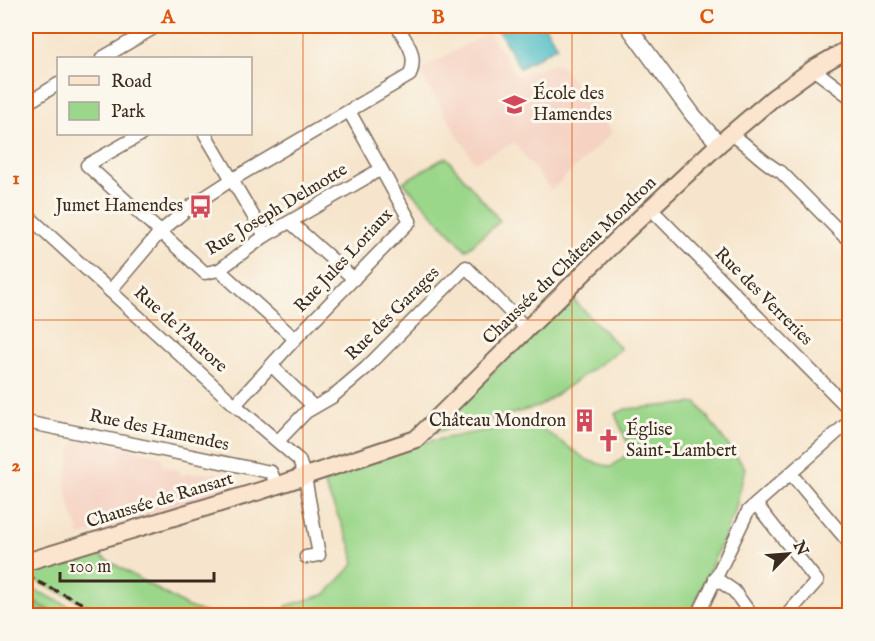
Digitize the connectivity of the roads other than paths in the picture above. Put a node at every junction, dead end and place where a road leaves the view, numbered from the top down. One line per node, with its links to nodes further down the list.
1 (157, 26): 5 (street)
2 (397, 26): 10 (street)
3 (628, 26): 13 (street)
4 (849, 48): 6 (main road, Chaussée du Château Mondron)
5 (104, 57)
6 (813, 69): 8 (street); 13 (main road, Chaussée du Château Mondron)
7 (57, 85): 9 (street)
8 (849, 97)
9 (26, 104)
10 (349, 111): 14 (street, Rue Jules Loriaux); 15 (street)
11 (140, 135): 19 (street, Rue Joseph Delmotte)
12 (206, 135): 15 (street)
13 (725, 139): 16 (main road, Chaussée du Château Mondron); 21 (street)
14 (381, 169): 18 (street, Rue Joseph Delmotte); 23 (street, Rue Jules Loriaux)
15 (233, 179): 19 (street); 20 (street)
16 (651, 209): 25 (main road, Chaussée du Château Mondron); 30 (street, Rue des Verreries)
17 (26, 214): 24 (street, Rue de l'Aurore)
18 (290, 222): 20 (street, Rue Joseph Delmotte); 23 (street)
19 (160, 232): 22 (street, Rue Joseph Delmotte); 24 (street)
20 (265, 236): 22 (street, Rue Joseph Delmotte)
21 (844, 236)
22 (219, 270): 26 (street)
23 (354, 279): 26 (street, Rue Jules Loriaux)
24 (110, 291): 28 (street, Rue de l'Aurore)
25 (527, 329): 29 (street, Rue des Garages); 35 (main road, Chaussée du Château Mondron)
26 (295, 339): 27 (street, Rue Jules Loriaux)
27 (272, 366): 28 (street, Rue Jules Loriaux); 29 (street)
28 (235, 405): 33 (street, Rue de l'Aurore)
29 (314, 407): 33 (street, Rue des Garages)
30 (849, 410)
31 (849, 421): 34 (street)
32 (26, 422): 36 (street, Rue des Hamendes)
33 (278, 441): 35 (street, Rue de l'Aurore)
34 (791, 474): 37 (street); 38 (street)
35 (305, 477): 36 (main road, Chaussée de Ransart); 39 (street)
36 (277, 486): 40 (main road, Chaussée de Ransart)
37 (756, 504): 41 (street); 45 (street)
38 (849, 544)
39 (306, 557)
40 (26, 562)
41 (716, 578): 43 (street); 44 (street)
42 (849, 609): 46 (street)
43 (695, 615)
44 (752, 615)
45 (786, 615)
46 (842, 615)

